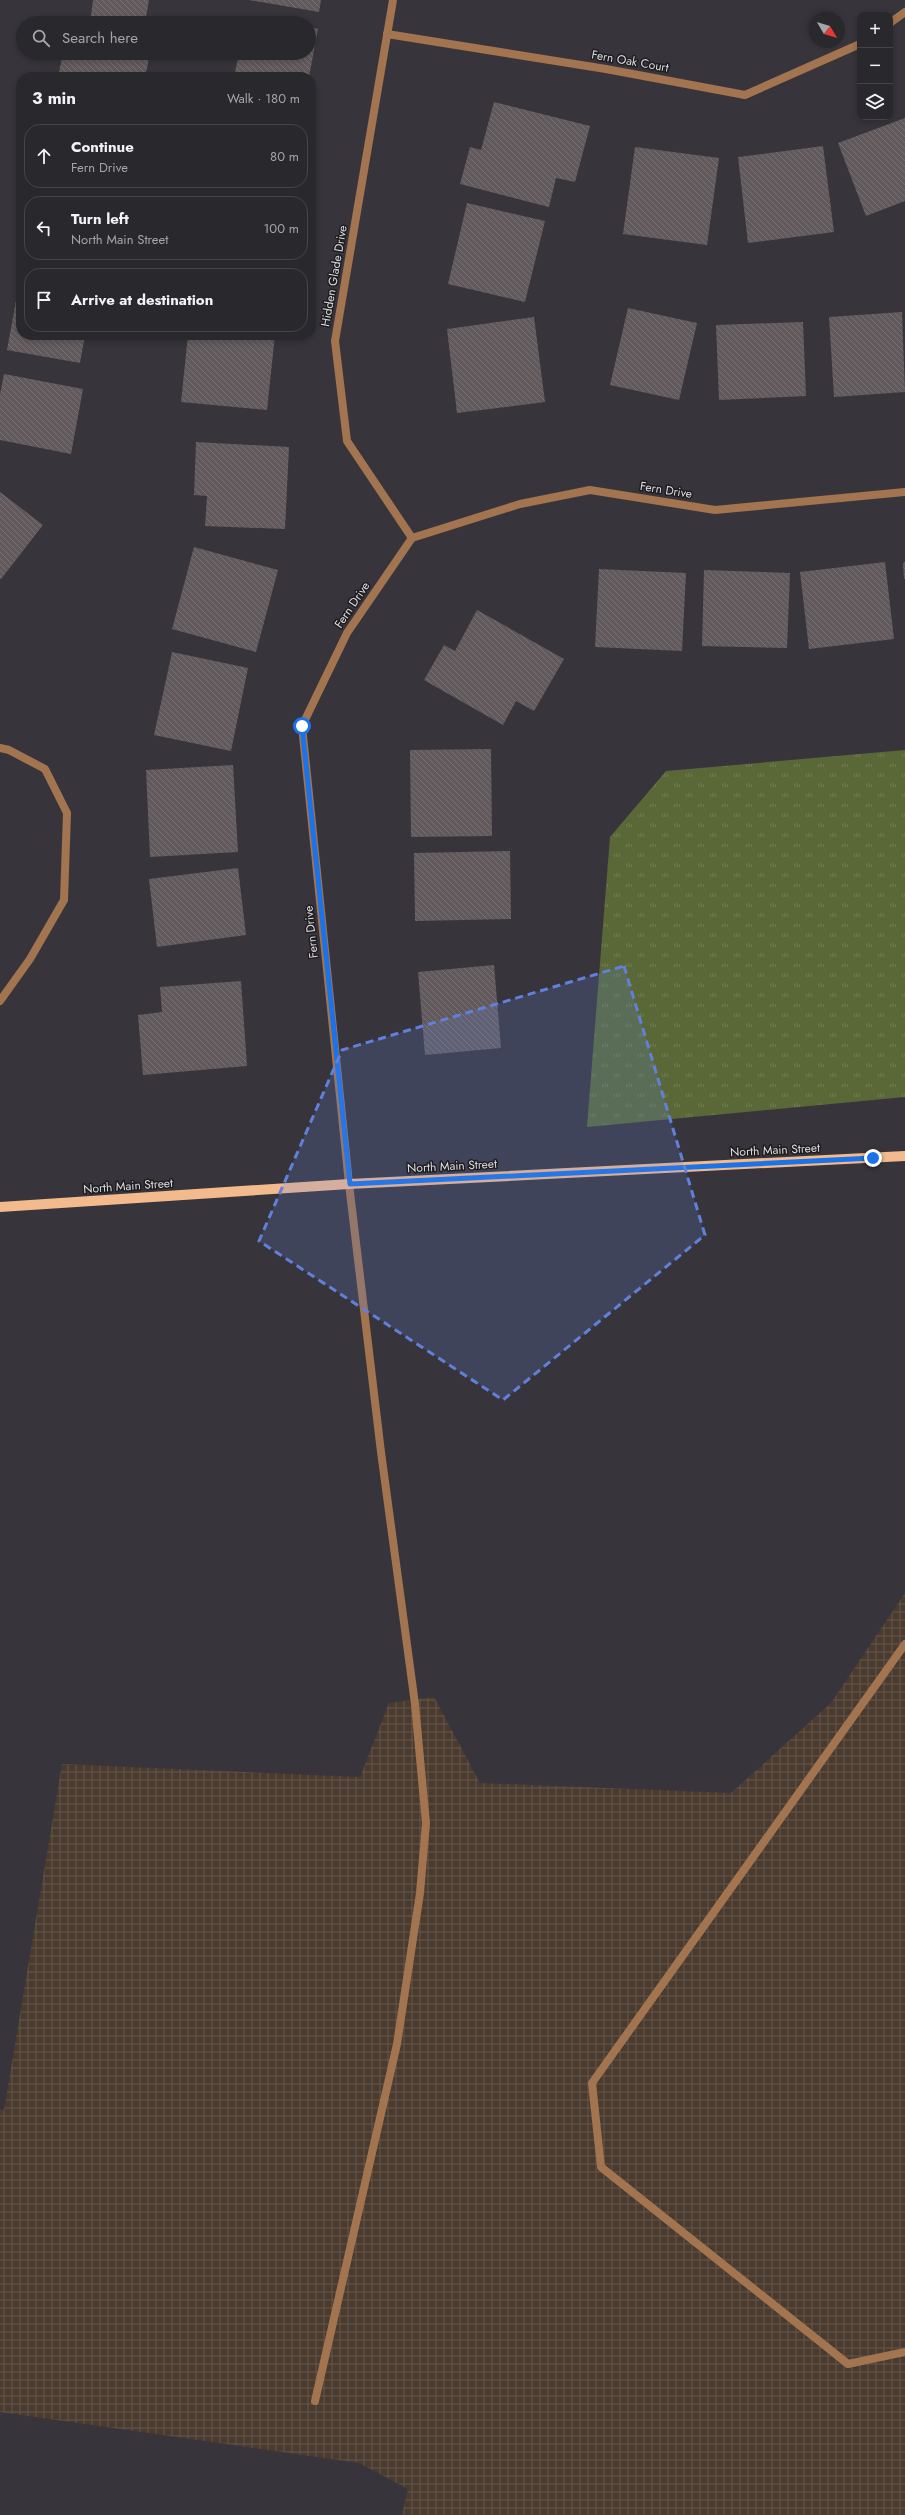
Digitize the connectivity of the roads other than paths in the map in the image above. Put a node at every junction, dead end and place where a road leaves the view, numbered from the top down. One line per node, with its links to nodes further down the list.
1 (393, 0): 4 (street, Hidden Glade Drive)
2 (905, 12): 3 (street)
3 (893, 21)
4 (387, 34): 5 (street, Fern Oak Court); 7 (street, Hidden Glade Drive)
5 (857, 45)
6 (905, 492): 7 (street, Fern Drive)
7 (412, 538): 11 (street, Fern Drive)
8 (0, 748): 9 (street)
9 (0, 1001)
10 (905, 1156): 11 (main road, North Main Street)
11 (350, 1184): 12 (main road, North Main Street); 15 (street, Fern Drive)
12 (0, 1207)
13 (905, 1644): 14 (street)
14 (905, 2352)
15 (315, 2401)

